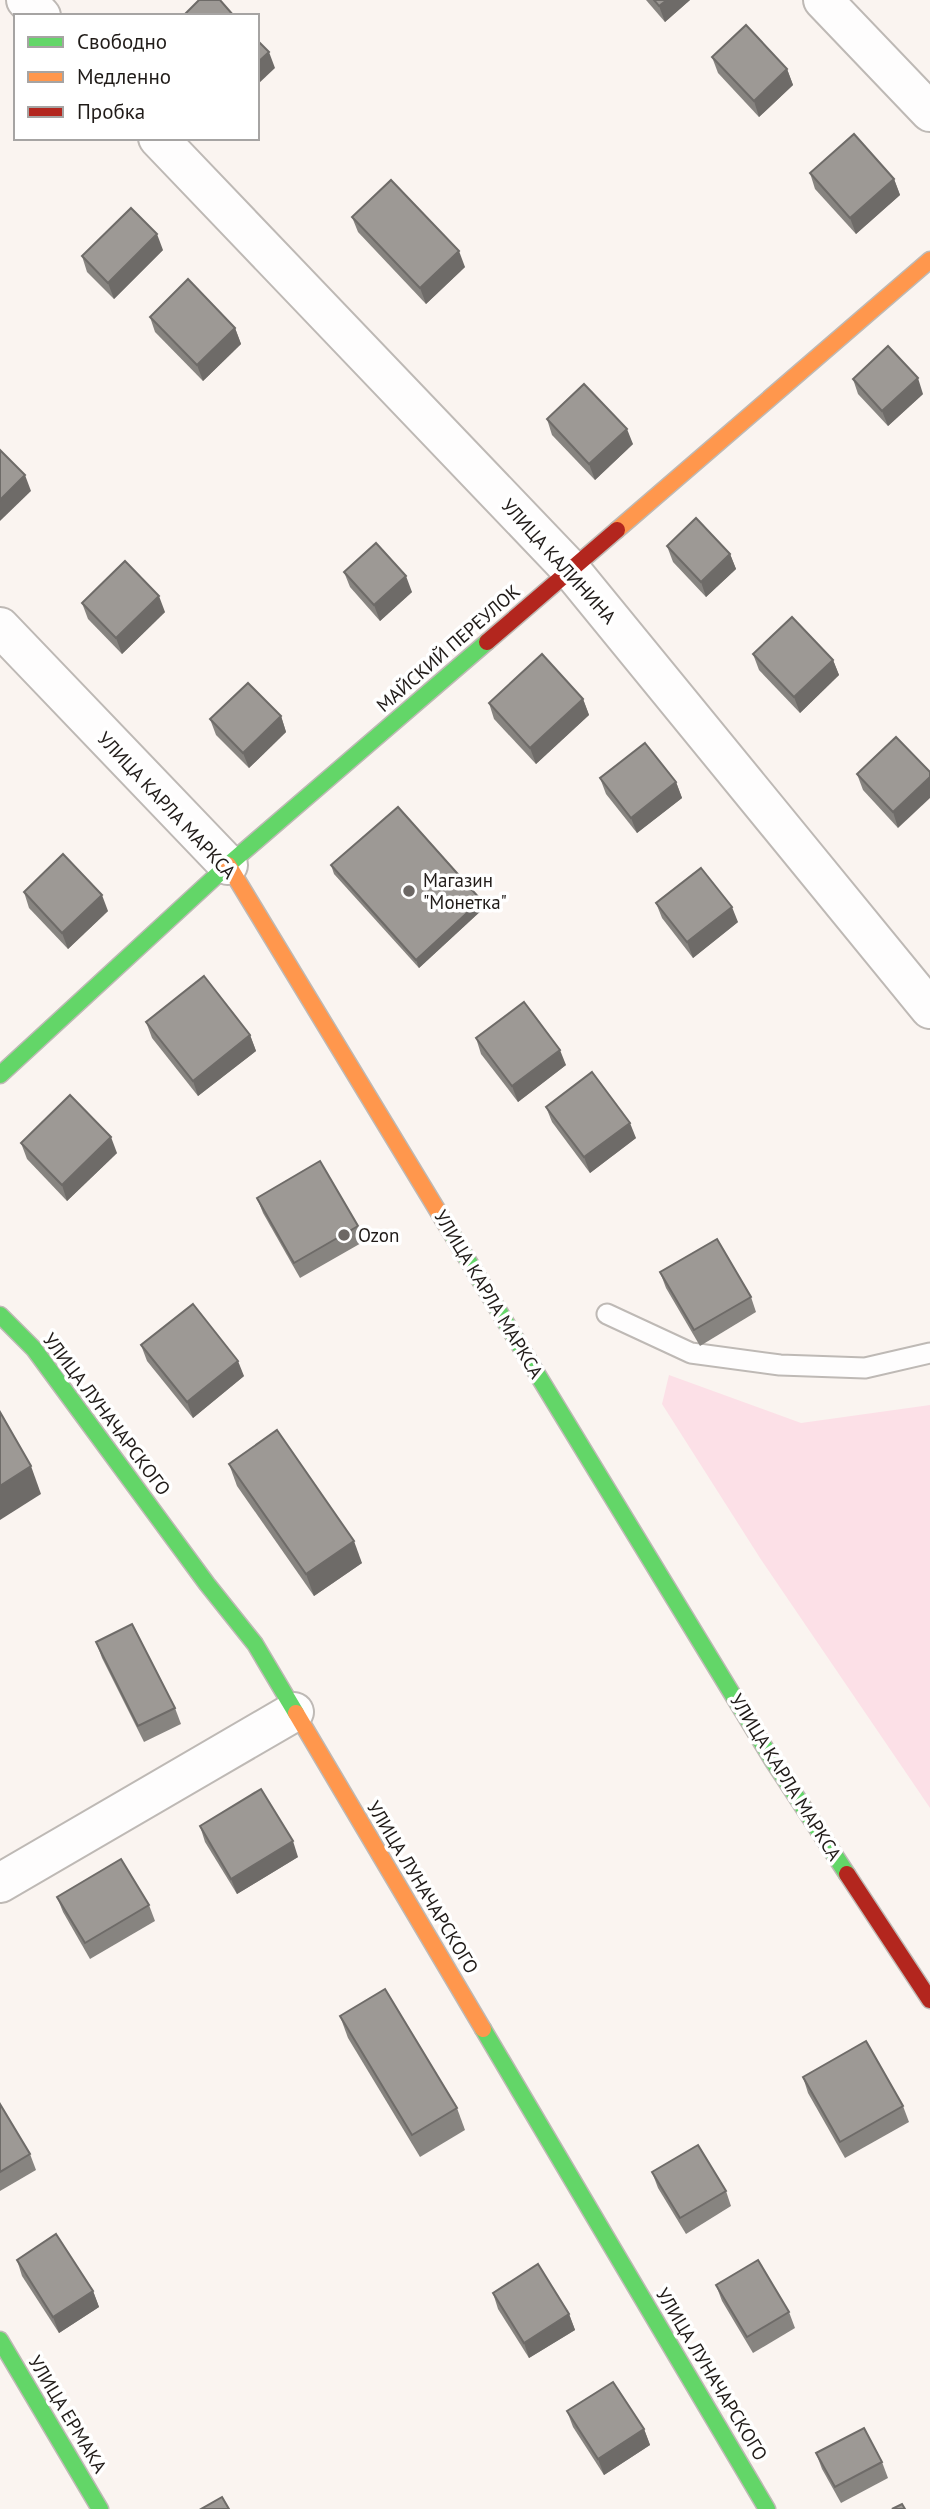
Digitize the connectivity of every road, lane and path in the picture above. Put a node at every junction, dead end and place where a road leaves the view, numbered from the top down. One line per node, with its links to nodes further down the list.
1 (26, 0): 3 (street)
2 (823, 0): 4 (street)
3 (39, 14)
4 (930, 112)
5 (160, 140): 7 (street, УЛИЦА КАЛИНИНА)
6 (930, 260): 7 (main road, МАЙСКИЙ ПЕРЕУЛОК)
7 (571, 570): 9 (main road, МАЙСКИЙ ПЕРЕУЛОК); 10 (street, УЛИЦА КАЛИНИНА)
8 (0, 627): 9 (street, УЛИЦА КАРЛА МАРКСА)
9 (228, 865): 11 (main road, МАЙСКИЙ ПЕРЕУЛОК); 17 (main road, УЛИЦА КАРЛА МАРКСА)
10 (930, 1009)
11 (0, 1074)
12 (607, 1314): 14 (lane)
13 (0, 1315): 15 (main road, УЛИЦА ЛУНАЧАРСКОГО)
14 (930, 1353)
15 (294, 1712): 16 (street); 20 (main road, УЛИЦА ЛУНАЧАРСКОГО)
16 (0, 1883)
17 (930, 2000)
18 (0, 2340): 19 (main road, УЛИЦА ЕРМАКА)
19 (100, 2509)
20 (767, 2509)

